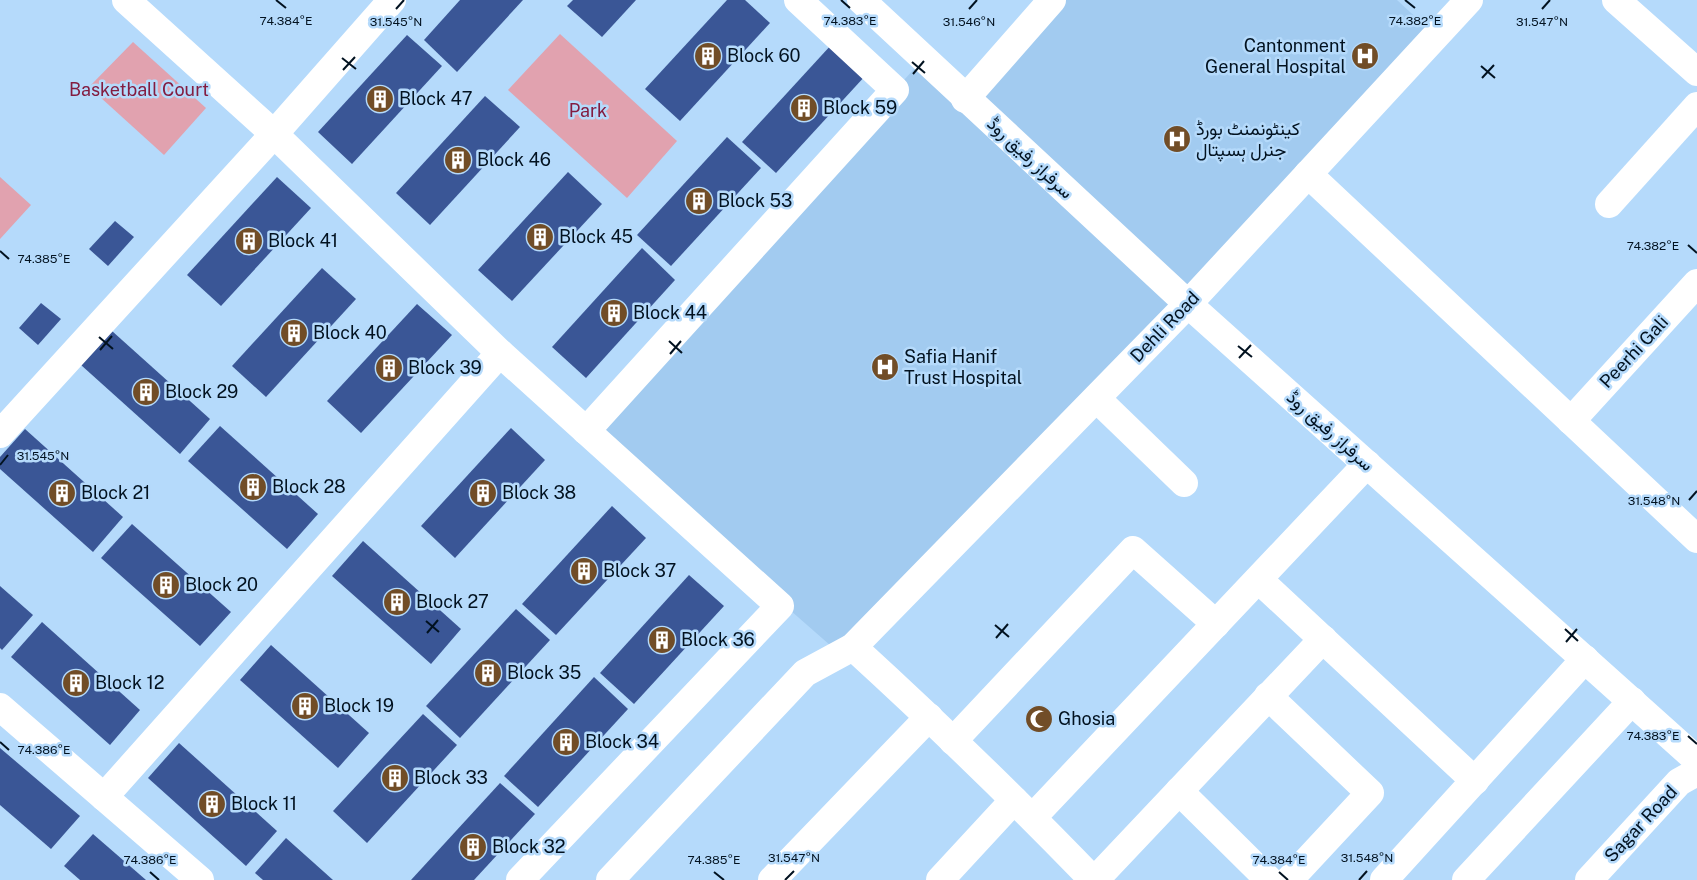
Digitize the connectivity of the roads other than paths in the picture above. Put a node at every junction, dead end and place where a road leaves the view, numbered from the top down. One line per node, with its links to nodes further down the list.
1 (126, 0): 11 (street)
2 (392, 0): 11 (street)
3 (798, 0): 19 (street)
4 (860, 0): 9 (street, سرفراز رفیق روڈ)
5 (1052, 0): 9 (street)
6 (1616, 0): 8 (street)
7 (1467, 1): 12 (street, Dehli Road)
8 (1697, 72)
9 (966, 99): 15 (street, سرفراز رفیق روڈ)
10 (1697, 106): 13 (street)
11 (274, 134): 16 (street); 20 (street)
12 (1308, 174): 15 (street, Dehli Road); 18 (street)
13 (1609, 204)
14 (1697, 283): 18 (street, Peerhi Gali)
15 (1188, 304): 17 (street, Dehli Road); 21 (street, سرفراز رفیق روڈ)
16 (500, 353): 19 (street); 38 (street)
17 (1097, 399): 22 (street); 27 (street, Dehli Road)
18 (1571, 421): 23 (street)
19 (586, 431): 41 (street)
20 (0, 434)
21 (1368, 464): 24 (street); 28 (street, سرفراز رفیق روڈ)
22 (1184, 483)
23 (1697, 539)
24 (1259, 580): 25 (street); 26 (street)
25 (1216, 624): 33 (street); 39 (street)
26 (1323, 639): 29 (street); 36 (street)
27 (853, 647): 32 (street); 42 (street, Dehli Road)
28 (1585, 659): 30 (street, سرفراز رفیق روڈ); 36 (street)
29 (1268, 696): 37 (street); 47 (street)
30 (1632, 702): 34 (street, سرفراز رفیق روڈ); 49 (street)
31 (0, 707): 38 (street)
32 (929, 716): 33 (street); 43 (street)
33 (953, 741): 39 (street)
34 (1697, 760)
35 (1697, 772): 50 (street, Sagar Road)
36 (1475, 781): 48 (street)
37 (1179, 791): 45 (street); 46 (street)
38 (104, 797): 40 (street)
39 (1023, 808): 44 (street); 45 (street)
40 (200, 880)
41 (520, 880)
42 (610, 880)
43 (772, 880)
44 (940, 880)
45 (1094, 880)
46 (1268, 880)
47 (1289, 880)
48 (1384, 880)
49 (1466, 880)
50 (1589, 880)

